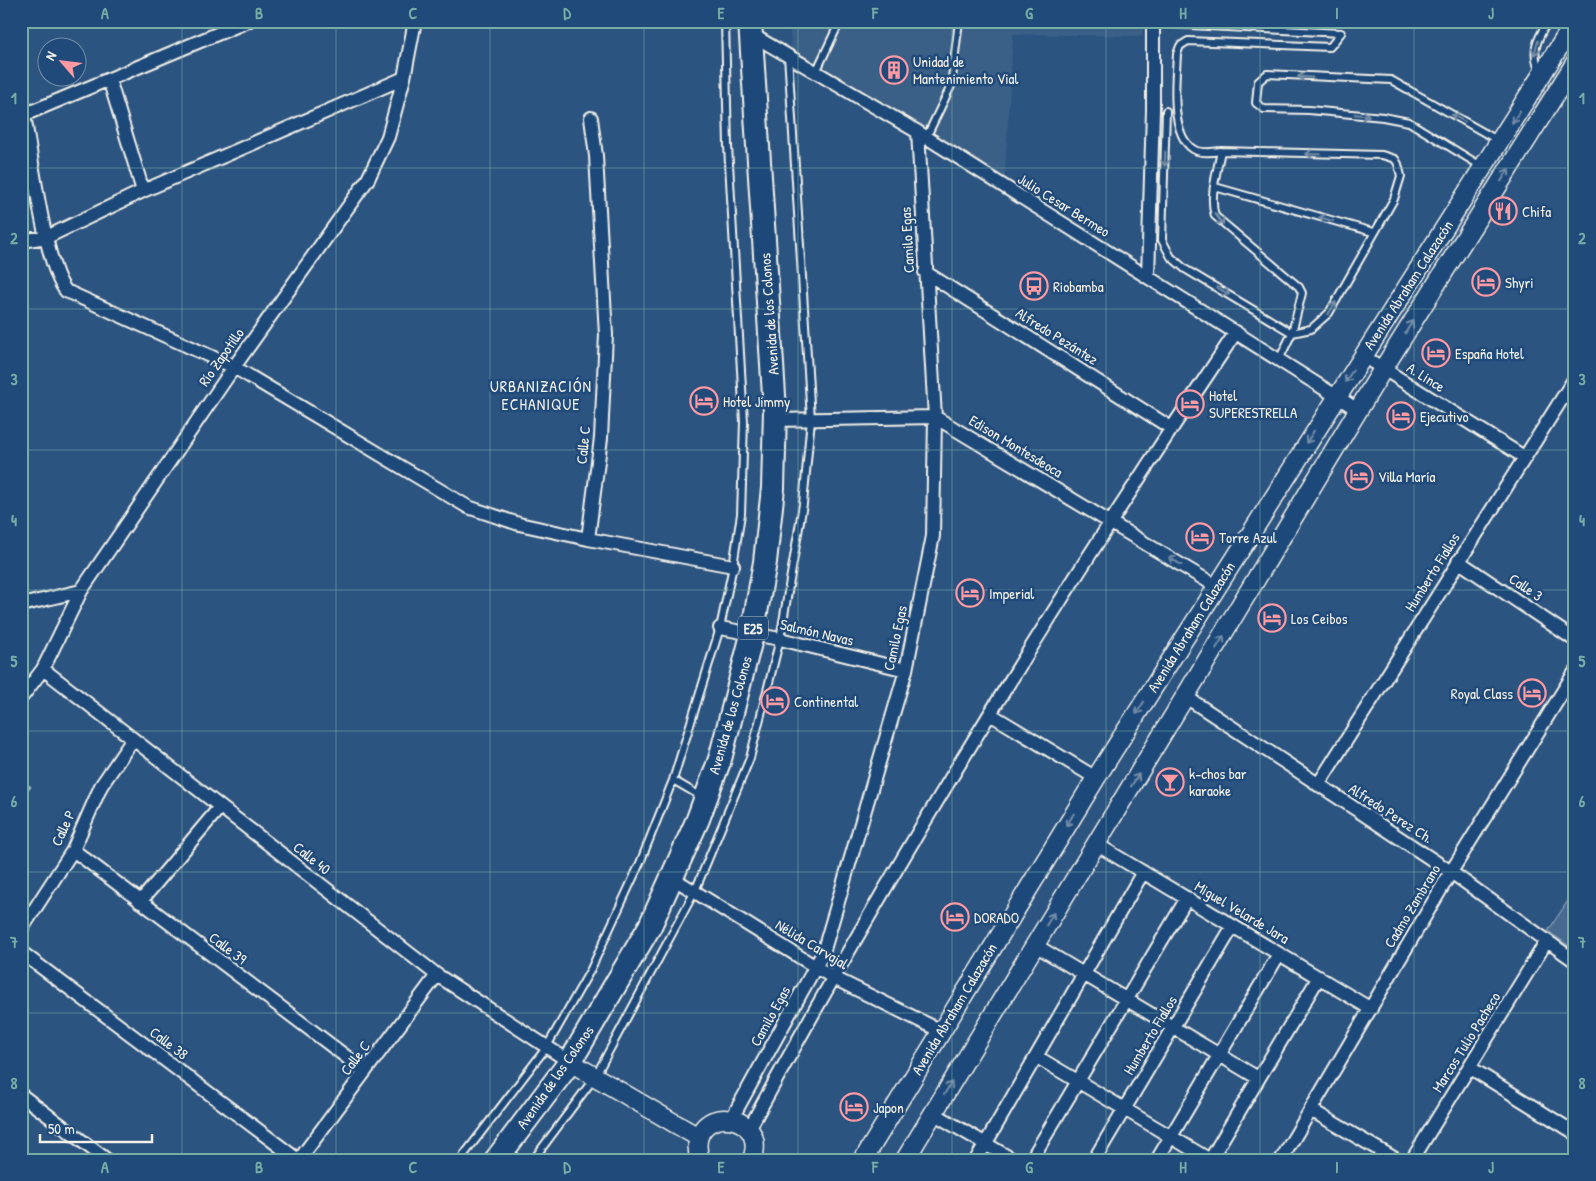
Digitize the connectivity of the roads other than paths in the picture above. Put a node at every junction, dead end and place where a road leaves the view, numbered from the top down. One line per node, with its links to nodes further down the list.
1 (248, 21): 15 (street)
2 (415, 21): 14 (street, Río Zapotillo)
3 (725, 21): 48 (lane)
4 (840, 21): 12 (lane)
5 (960, 21): 20 (lane)
6 (1548, 21): 13 (lane, one-way to 13)
7 (1153, 22): 16 (street); 17 (lane)
8 (1575, 22): 13 (main road, Avenida Abraham Calazacón)
9 (748, 25): 10 (street, Julio Cesar Bermeo); 42 (highway, Avenida de los Colonos / E25)
10 (788, 56): 12 (street, Julio Cesar Bermeo); 41 (lane)
11 (1575, 63): 36 (main road, Avenida Abraham Calazacón, one-way to 11)
12 (816, 72): 20 (street, Julio Cesar Bermeo)
13 (1542, 75): 21 (main road, Avenida Abraham Calazacón, one-way to 21)
14 (404, 78): 25 (street); 35 (street, Río Zapotillo)
15 (109, 79): 18 (street); 25 (street)
16 (1160, 110): 17 (lane); 30 (street); 32 (lane, one-way to 32)
17 (1175, 110): 22 (lane)
18 (22, 116): 27 (street)
19 (590, 118): 46 (street, Calle C)
20 (922, 135): 29 (street, Camilo Egas); 30 (street, Julio Cesar Bermeo)
21 (1500, 142): 23 (main road, Avenida Abraham Calazacón); 23 (lane, one-way to 23)
22 (1220, 151): 24 (lane); 26 (lane, one-way to 22)
23 (1484, 168): 33 (main road, Avenida Abraham Calazacón)
24 (1215, 188): 26 (lane, one-way to 24); 32 (lane, one-way to 32)
25 (144, 191): 27 (street)
26 (1373, 232): 32 (lane, one-way to 26)
27 (46, 237): 28 (street); 35 (street)
28 (21, 241)
29 (925, 272): 40 (street, Camilo Egas); 43 (street, Alfredo Pezántez)
30 (1148, 277): 31 (street, Julio Cesar Bermeo)
31 (1236, 332): 34 (street, Julio Cesar Bermeo); 43 (street)
32 (1292, 332): 34 (lane)
33 (1363, 356): 36 (street, A. Lince); 38 (main road, Avenida Abraham Calazacón, one-way to 38)
34 (1279, 360): 38 (street, Julio Cesar Bermeo)
35 (234, 367): 46 (street); 50 (street, Río Zapotillo)
36 (1383, 369): 39 (main road, Avenida Abraham Calazacón); 44 (street, A. Lince)
37 (1575, 378): 44 (street, Humberto Fiallos)
38 (1336, 396): 39 (street, Julio Cesar Bermeo); 49 (main road, Avenida Abraham Calazacón, one-way to 49)
39 (1358, 410): 59 (main road, Avenida Abraham Calazacón, one-way to 39)
40 (935, 417): 41 (street); 45 (street, Edison Montesdeoca); 57 (street, Camilo Egas)
41 (811, 419): 42 (street); 54 (lane)
42 (775, 420): 53 (highway, Avenida de los Colonos / E25)
43 (1172, 428): 45 (street)
44 (1524, 457): 47 (street, Humberto Fiallos)
45 (1111, 522): 49 (street, Edison Montesdeoca, one-way to 45); 61 (street)
46 (588, 539): 48 (street)
47 (1458, 561): 55 (street, Calle 3); 65 (street, Humberto Fiallos)
48 (733, 566): 52 (lane)
49 (1216, 586): 63 (main road, Avenida Abraham Calazacón, one-way to 63)
50 (81, 591): 51 (street); 56 (street, Río Zapotillo)
51 (21, 605)
52 (720, 628): 53 (street, Salmón Navas); 64 (lane)
53 (752, 635): 54 (street, Salmón Navas); 66 (highway, Avenida de los Colonos / E25)
54 (780, 639): 57 (street, Salmón Navas); 73 (lane)
55 (1575, 640)
56 (43, 669): 60 (street, Río Zapotillo); 62 (street, Calle 40)
57 (906, 670): 83 (street, Camilo Egas)
58 (1575, 672): 71 (street, Cadmo Zambrano)
59 (1186, 697): 65 (street, Alfredo Perez Ch.); 68 (main road, Avenida Abraham Calazacón, one-way to 59)
60 (21, 698)
61 (990, 714): 63 (street); 86 (street)
62 (132, 740): 67 (street, Calle 40); 69 (street, Calle P)
63 (1096, 778): 91 (main road, Avenida Abraham Calazacón, one-way to 91)
64 (673, 780): 66 (lane); 92 (lane)
65 (1318, 784): 71 (street, Alfredo Perez Ch.)
66 (705, 799): 72 (highway, Avenida de los Colonos / E25)
67 (220, 807): 75 (street); 85 (street, Calle 40)
68 (1096, 844): 70 (street, Miguel Velarde Jara); 79 (main road, Avenida Abraham Calazacón, one-way to 68)
69 (73, 850): 75 (street, Calle 39); 77 (street, Calle P)
70 (1143, 872): 74 (street, Miguel Velarde Jara); 84 (street)
71 (1451, 872): 78 (street, Alfredo Perez Ch.); 89 (street, Cadmo Zambrano)
72 (672, 876): 73 (street, Nélida Carvajal); 95 (highway, Avenida de los Colonos / E25)
73 (695, 891): 83 (street, Nélida Carvajal); 98 (lane)
74 (1187, 898): 76 (street, Miguel Velarde Jara); 88 (street)
75 (140, 902): 97 (street, Calle 39)
76 (1233, 926): 81 (street, Miguel Velarde Jara); 90 (street, Humberto Fiallos)
77 (21, 930)
78 (1546, 942): 82 (street, Alfredo Perez Ch.); 96 (street, Marcos Tulio Pacheco)
79 (1035, 945): 84 (street); 104 (main road, Avenida Abraham Calazacón, one-way to 79)
80 (21, 952): 113 (street, Calle 38)
81 (1280, 954): 87 (street, Miguel Velarde Jara); 93 (street)
82 (1575, 962)
83 (816, 967): 86 (street, Nélida Carvajal); 105 (street, Camilo Egas)
84 (1084, 974): 88 (street); 94 (street)
85 (437, 975): 92 (street, Calle 40); 97 (street, Calle C)
86 (832, 977): 91 (street, Nélida Carvajal); 106 (street)
87 (1319, 977): 89 (street, Miguel Velarde Jara); 99 (street)
88 (1126, 1000): 90 (street); 100 (street)
89 (1371, 1008): 103 (street, Cadmo Zambrano)
90 (1173, 1027): 93 (street); 102 (street, Humberto Fiallos)
91 (941, 1031): 118 (main road, Avenida Abraham Calazacón)
92 (546, 1048): 95 (street, Calle 40); 114 (lane)
93 (1219, 1055): 99 (street); 108 (street)
94 (1037, 1057): 100 (street); 110 (street)
95 (570, 1062): 98 (main road); 115 (highway, Avenida de los Colonos / E25)
96 (1470, 1067): 107 (street); 128 (street, Marcos Tulio Pacheco)
97 (366, 1071): 113 (street, Calle C)
98 (594, 1076): 109 (main road); 116 (lane)
99 (1258, 1078): 125 (street)
100 (1078, 1081): 102 (street); 122 (street)
101 (21, 1095): 112 (street)
102 (1124, 1109): 108 (street); 123 (street, Humberto Fiallos)
103 (1311, 1110): 126 (street, Cadmo Zambrano); 127 (street)
104 (933, 1113): 110 (street); 119 (main road, Avenida Abraham Calazacón)
105 (732, 1118): 106 (main road); 109 (main road)
106 (749, 1129): 117 (main road)
107 (1575, 1133)
108 (1170, 1136): 124 (street); 125 (street)
109 (698, 1137): 111 (main road)
110 (985, 1144): 120 (street); 121 (street)
111 (699, 1159)
112 (107, 1160)
113 (299, 1160)
114 (460, 1160)
115 (496, 1160)
116 (533, 1160)
117 (753, 1160)
118 (863, 1160)
119 (905, 1160)
120 (976, 1160)
121 (1013, 1160)
122 (1031, 1160)
123 (1094, 1160)
124 (1157, 1160)
125 (1210, 1160)
126 (1281, 1160)
127 (1397, 1160)
128 (1412, 1160)

